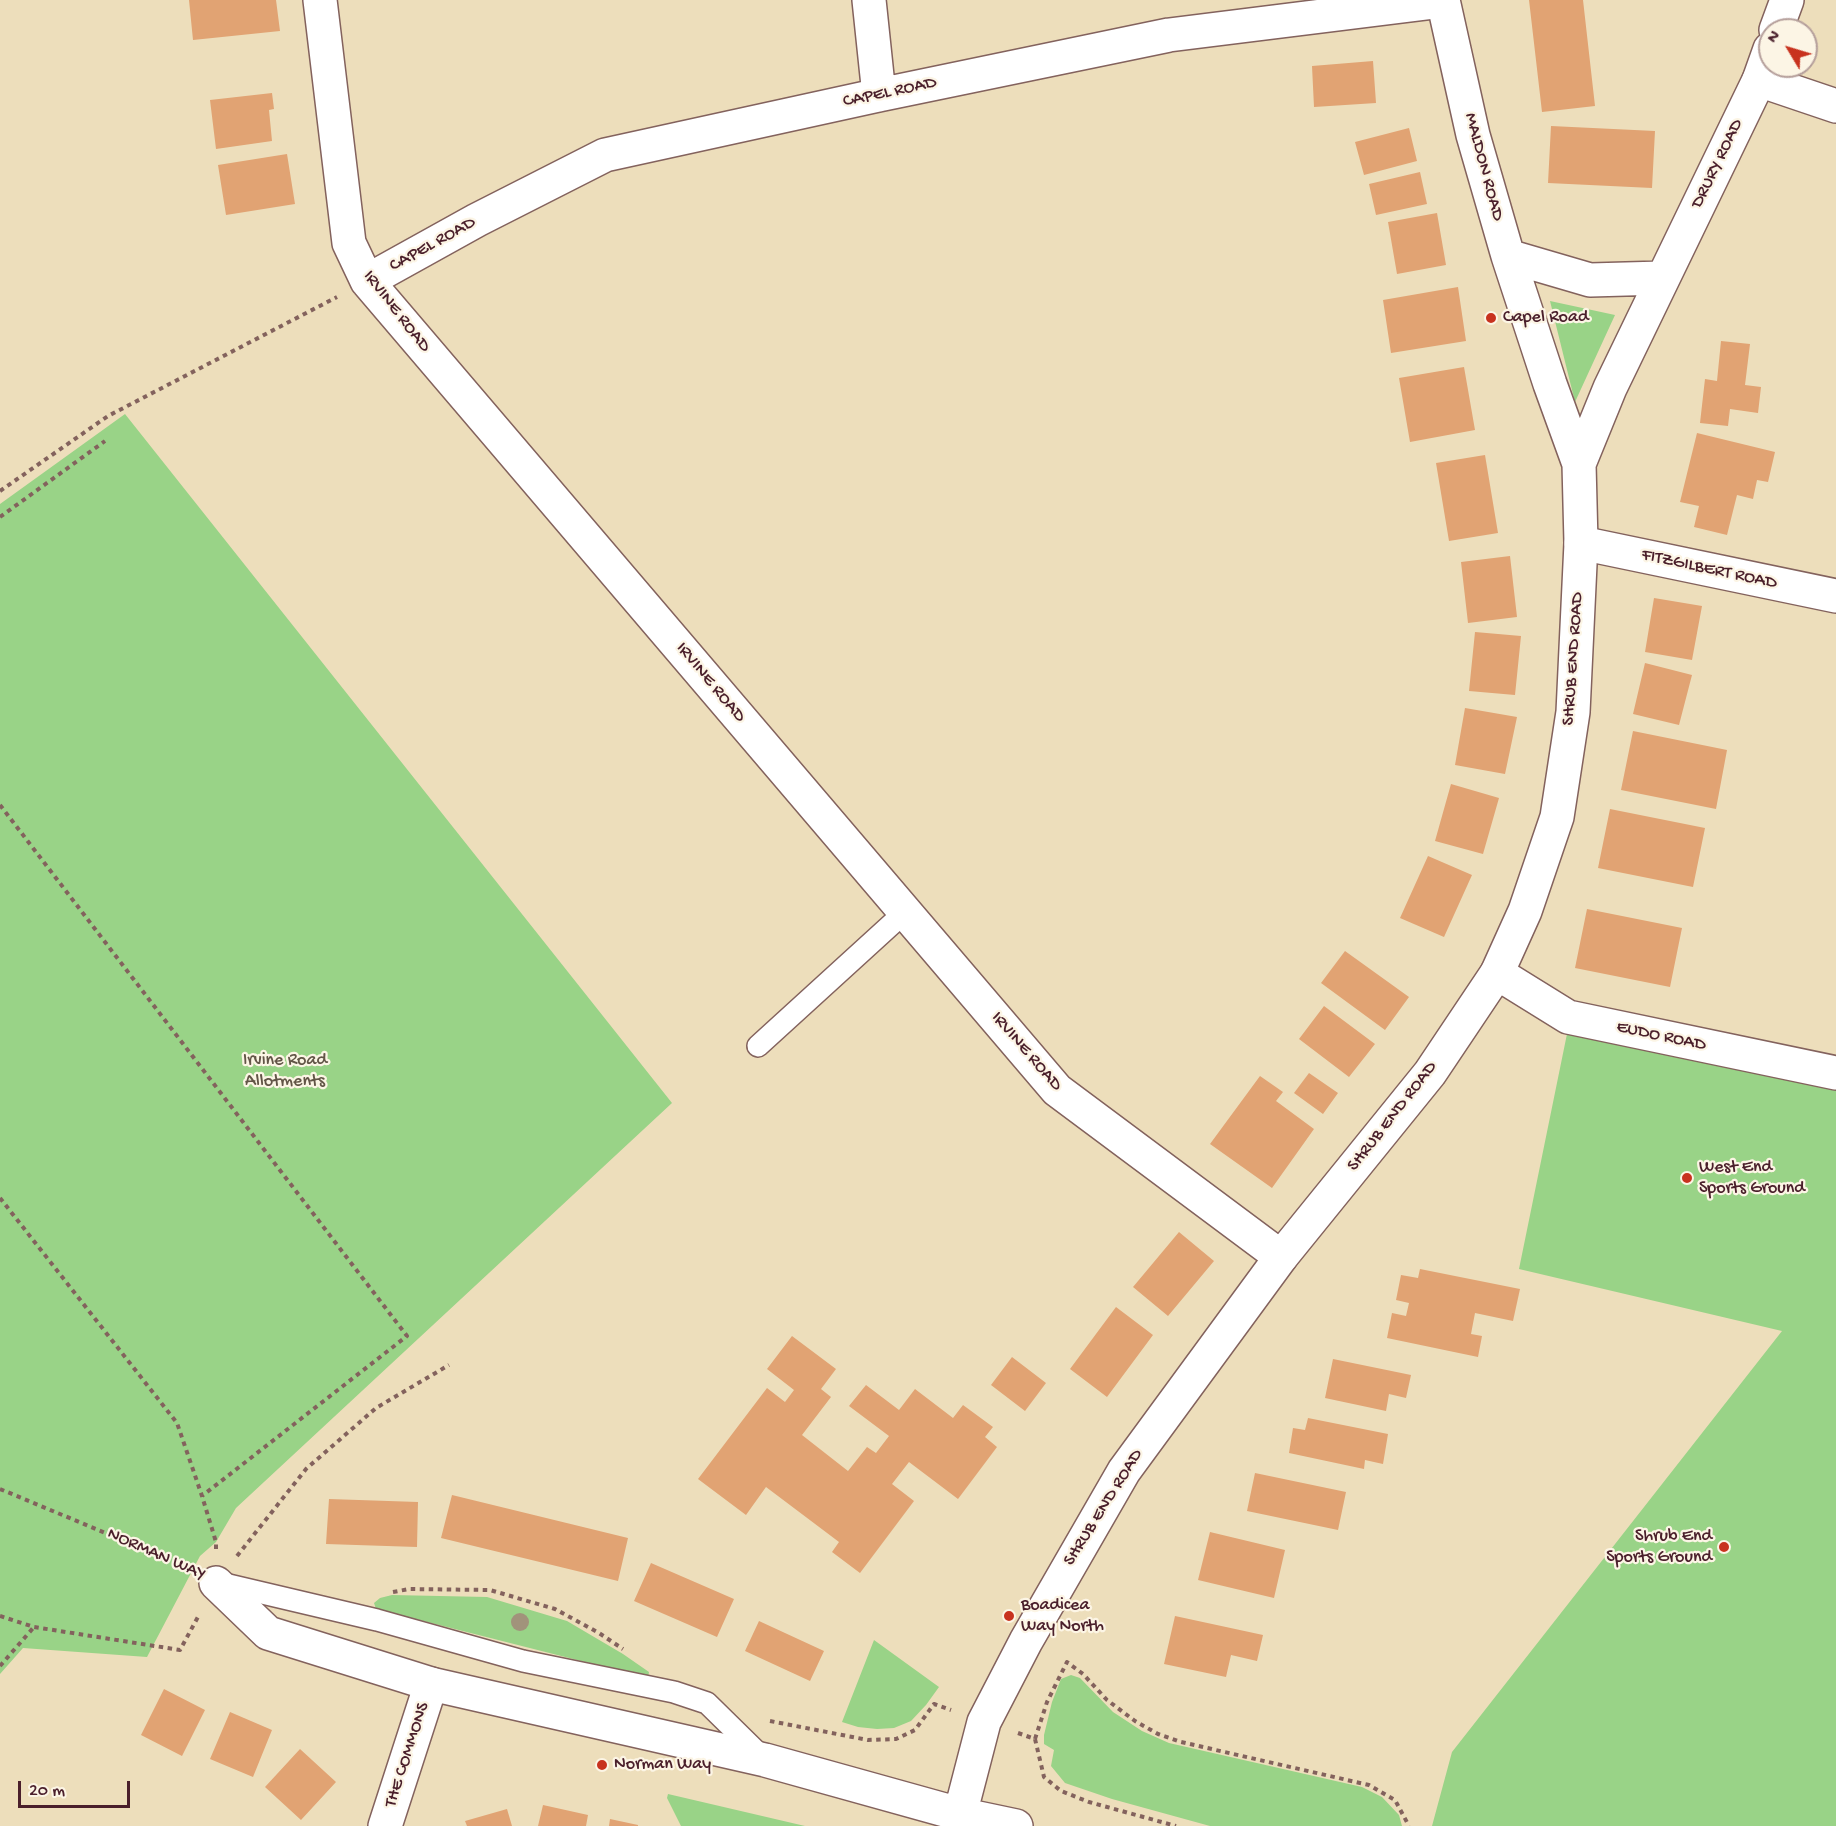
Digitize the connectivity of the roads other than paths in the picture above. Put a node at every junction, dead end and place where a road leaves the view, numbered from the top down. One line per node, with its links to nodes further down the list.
1 (320, 0): 11 (street, IRVINE ROAD)
2 (869, 0): 7 (street)
3 (1443, 0): 7 (street, CAPEL ROAD); 9 (street, MALDON ROAD)
4 (1786, 0): 5 (street)
5 (1780, 18)
6 (1760, 80): 8 (street); 10 (street, DRURY ROAD)
7 (879, 95): 11 (street, CAPEL ROAD)
8 (1836, 106)
9 (1508, 256): 10 (street); 12 (street, MALDON ROAD)
10 (1662, 278): 13 (street, DRURY ROAD)
11 (368, 281): 16 (street, IRVINE ROAD)
12 (1534, 331): 13 (street, SHRUB END ROAD)
13 (1579, 464): 14 (street, SHRUB END ROAD)
14 (1581, 543): 15 (street, FITZGILBERT ROAD); 17 (street, SHRUB END ROAD)
15 (1836, 596)
16 (905, 912): 18 (lane); 20 (street, IRVINE ROAD)
17 (1497, 973): 19 (street, EUDO ROAD); 20 (street, SHRUB END ROAD)
18 (758, 1046)
19 (1836, 1073)
20 (1281, 1257): 24 (street, SHRUB END ROAD)
21 (216, 1583): 22 (street, NORMAN WAY); 23 (lane)
22 (431, 1684): 23 (street, NORMAN WAY); 25 (street, THE COMMONS)
23 (765, 1760): 24 (street, NORMAN WAY)
24 (958, 1820): 26 (street, NORMAN WAY)
25 (385, 1826)
26 (1016, 1826)

